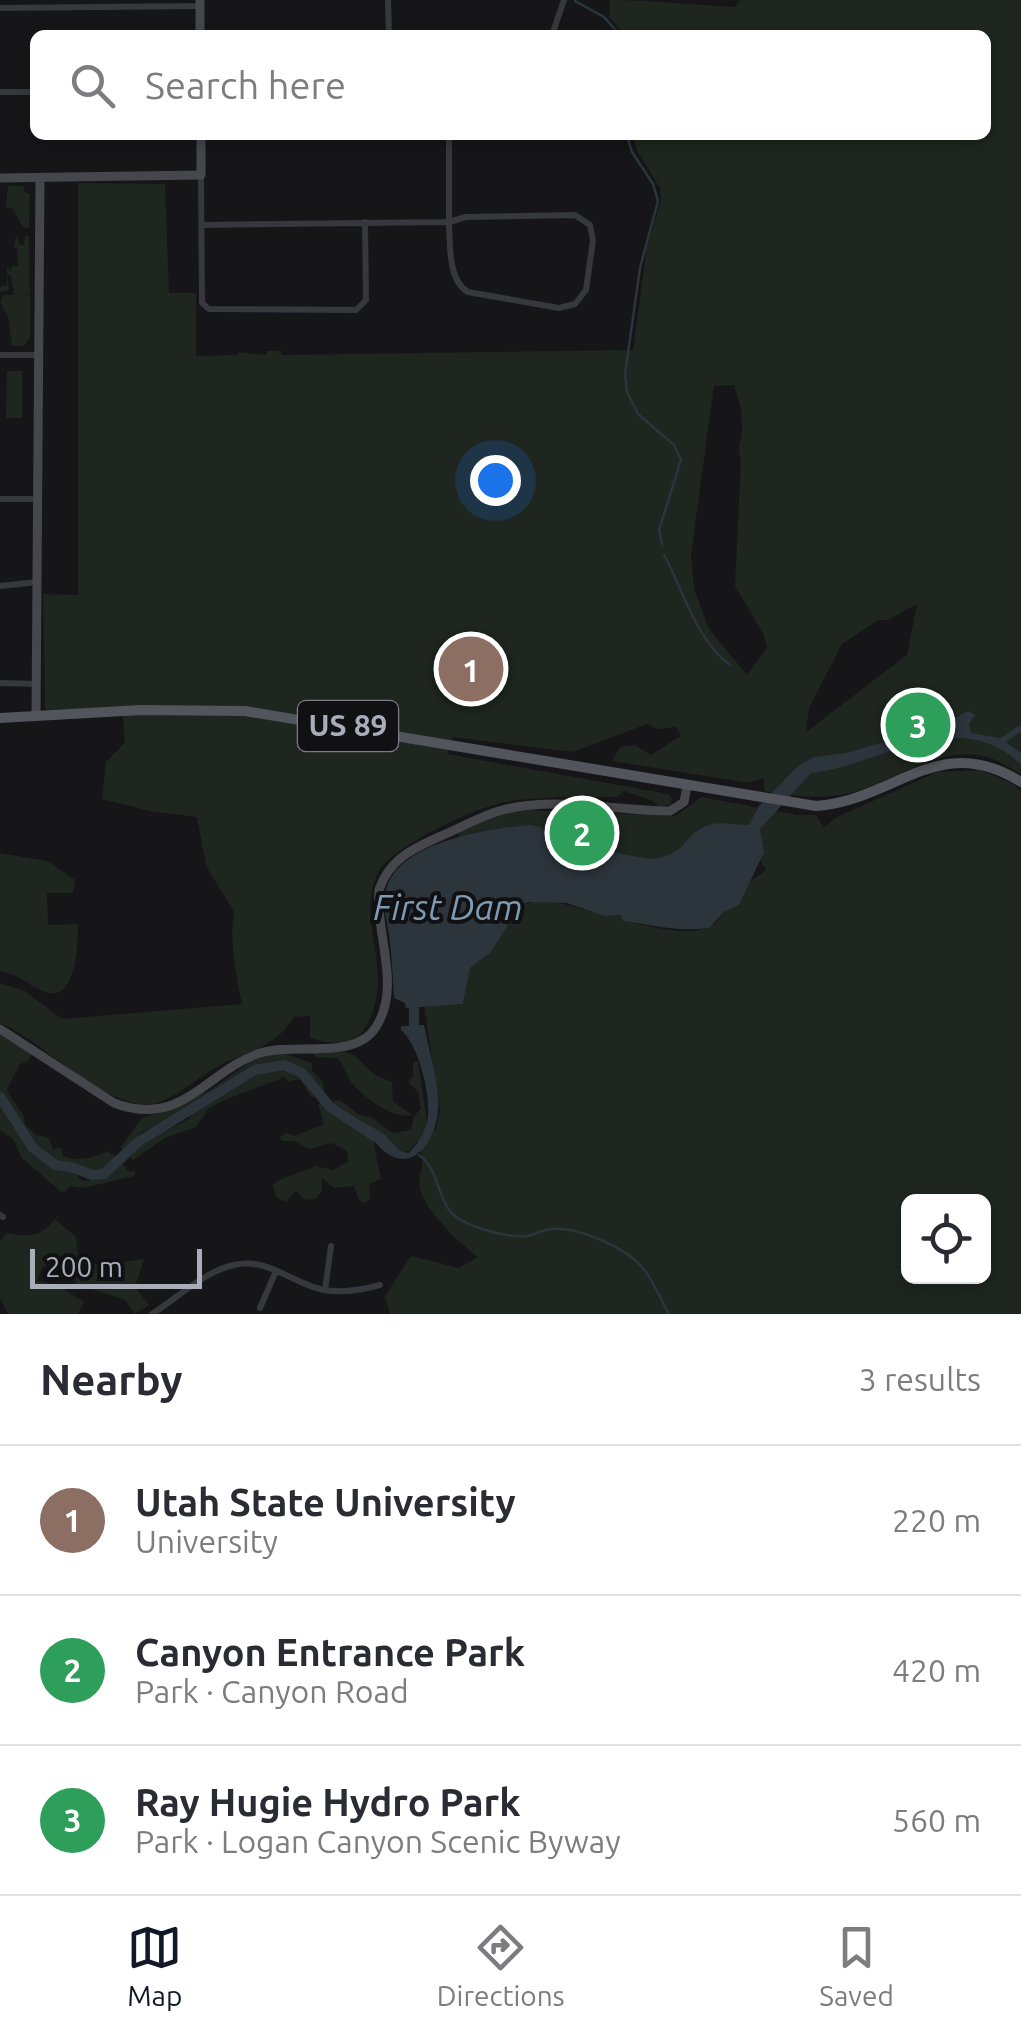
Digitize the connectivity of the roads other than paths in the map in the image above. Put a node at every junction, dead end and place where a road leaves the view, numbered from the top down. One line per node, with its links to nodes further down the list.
1 (388, 0): 7 (street)
2 (564, 0): 8 (street)
3 (60, 3): 4 (street); 5 (street)
4 (200, 3): 6 (street)
5 (0, 8)
6 (200, 30)
7 (388, 30)
8 (554, 30)
9 (0, 92): 10 (street)
10 (30, 92)
11 (201, 140): 13 (street)
12 (449, 140): 17 (street)
13 (201, 175): 15 (street); 18 (street)
14 (0, 178): 15 (street)
15 (40, 178): 20 (street)
16 (365, 222): 17 (street); 18 (street); 18 (street)
17 (448, 222): 17 (street)
18 (201, 225)
19 (0, 355): 20 (street)
20 (38, 355): 22 (street)
21 (0, 499): 22 (street)
22 (38, 499): 23 (street)
23 (38, 582): 24 (street); 26 (street)
24 (0, 586)
25 (0, 683): 26 (street)
26 (37, 684): 27 (street)
27 (36, 716): 28 (main road, US 89); 30 (main road, US 89)
28 (0, 718)
29 (1021, 782): 30 (main road, US 89)
30 (687, 786): 31 (street)
31 (0, 1029)
32 (332, 1246): 35 (street)
33 (276, 1271): 35 (street); 36 (street); 37 (street)
34 (380, 1285): 35 (street)
35 (324, 1290)
36 (260, 1308)
37 (152, 1314)

